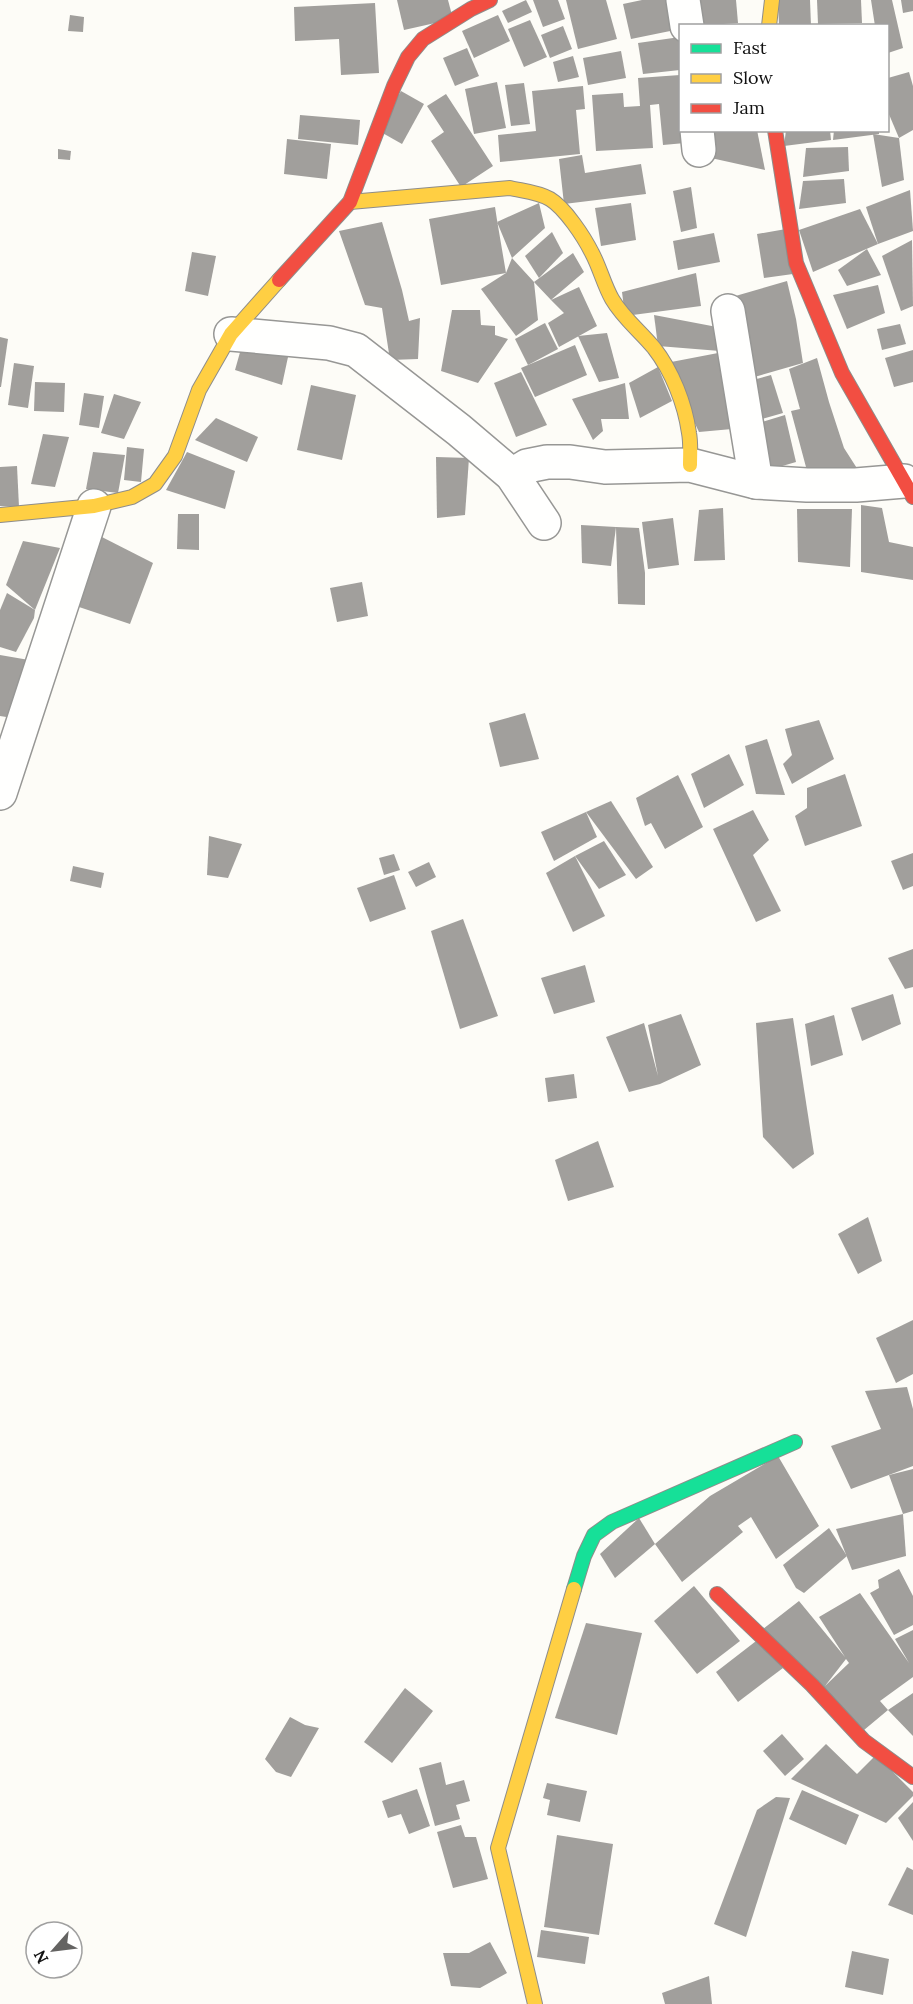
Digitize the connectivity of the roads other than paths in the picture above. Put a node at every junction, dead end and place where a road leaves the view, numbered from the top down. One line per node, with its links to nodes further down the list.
1 (490, 0): 7 (street)
2 (683, 0): 4 (street)
3 (772, 0): 5 (street)
4 (687, 24)
5 (770, 24)
6 (775, 132): 13 (street)
7 (350, 202): 9 (street); 10 (street)
8 (728, 311): 12 (street)
9 (231, 334): 11 (street); 14 (street)
10 (690, 465): 11 (street); 12 (street)
11 (512, 475): 16 (street)
12 (756, 482): 13 (street)
13 (909, 489)
14 (94, 506): 15 (street); 17 (street)
15 (0, 514)
16 (544, 523)
17 (0, 793)
18 (795, 1442): 21 (street)
19 (717, 1594): 20 (street)
20 (913, 1777)
21 (535, 2004)

